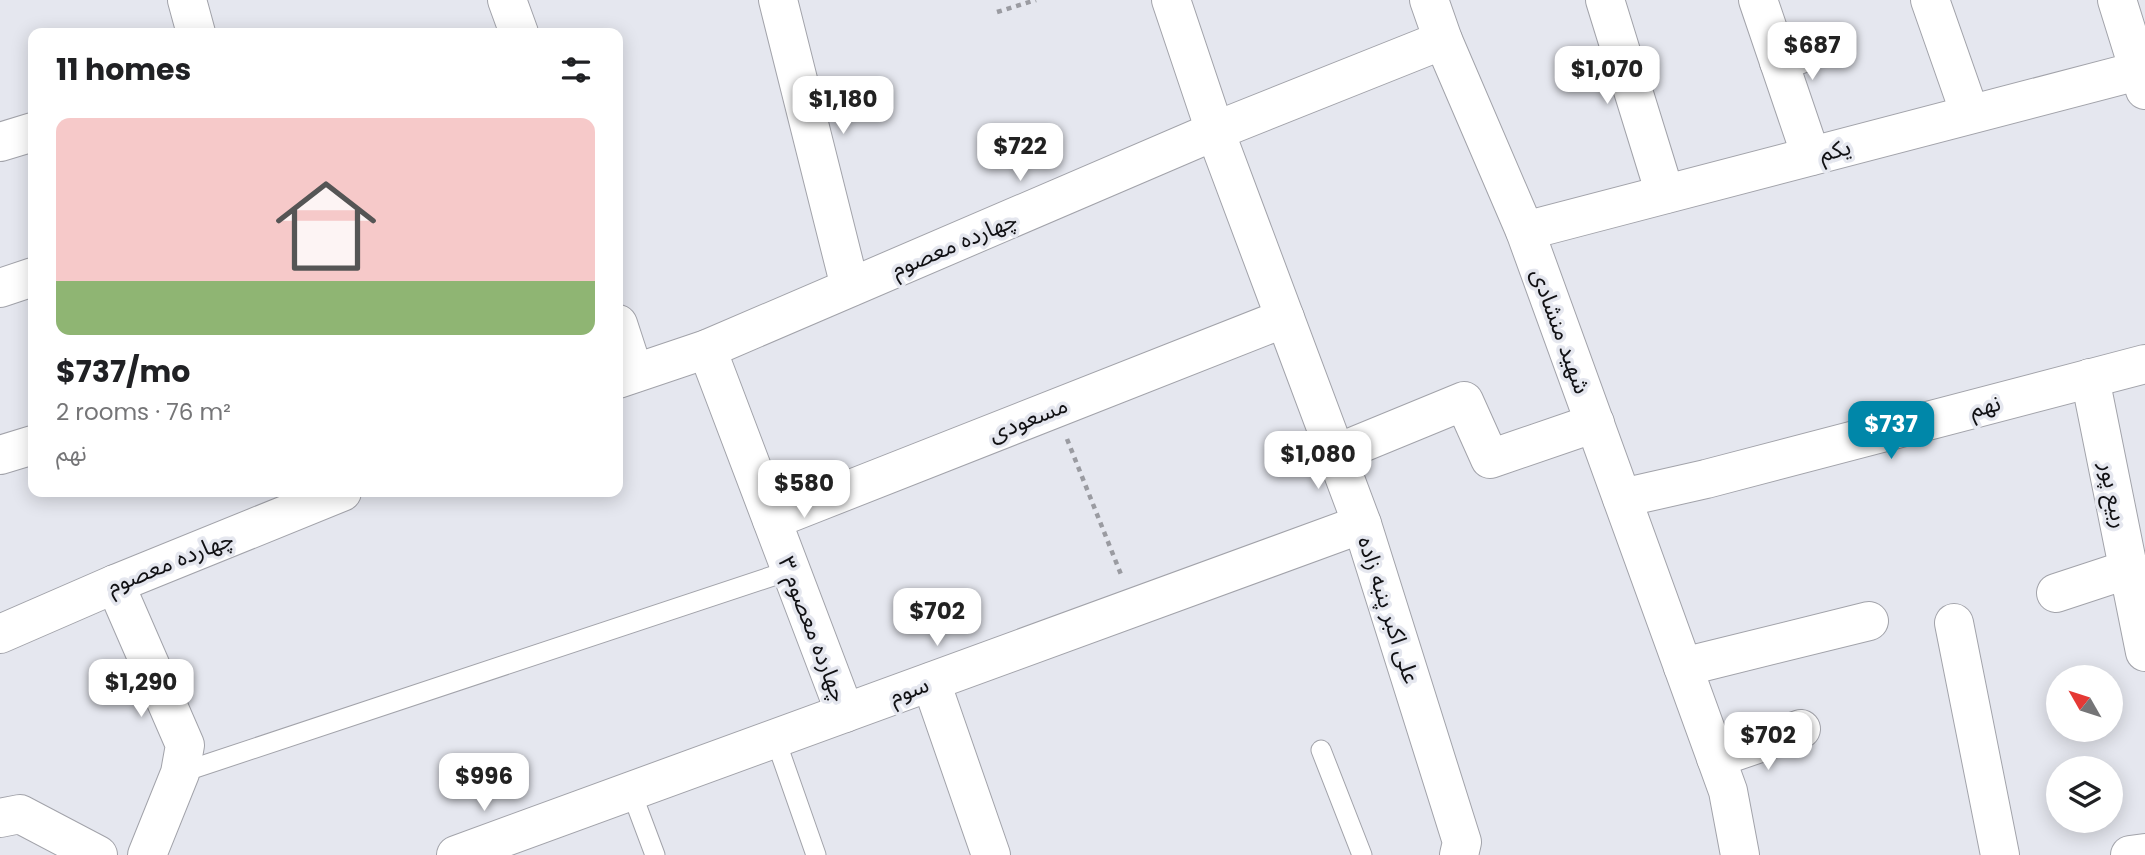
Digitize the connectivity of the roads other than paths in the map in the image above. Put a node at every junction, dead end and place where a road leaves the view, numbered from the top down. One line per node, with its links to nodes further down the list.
1 (187, 0): 10 (street)
2 (507, 0): 11 (street)
3 (779, 0): 24 (street)
4 (1171, 0): 17 (street, علی اکبر پنبه زاده)
5 (1429, 0): 12 (street, شهید منشادی)
6 (1605, 0): 21 (street)
7 (1758, 0): 14 (street)
8 (1930, 0): 16 (street)
9 (2117, 0): 15 (street)
10 (195, 28)
11 (517, 28)
12 (1443, 40): 17 (street, چهارده معصوم); 22 (street, شهید منشادی)
13 (1825, 45): 14 (street)
14 (1779, 62): 20 (street)
15 (2143, 76): 16 (street, یکم)
16 (1970, 114): 20 (street, یکم)
17 (1215, 131): 24 (street, چهارده معصوم); 26 (street, علی اکبر پنبه زاده)
18 (28, 134): 19 (street)
19 (0, 142)
20 (1811, 156): 21 (street, یکم)
21 (1665, 194): 22 (street, یکم)
22 (1525, 231): 32 (street, شهید منشادی)
23 (28, 280): 25 (street)
24 (850, 287): 27 (street, چهارده معصوم)
25 (0, 288)
26 (1285, 318): 34 (street, علی اکبر پنبه زاده); 38 (street, مسعودی)
27 (707, 349): 30 (street, چهارده معصوم); 38 (street, چهارده معصوم ۳)
28 (623, 356): 30 (street)
29 (2145, 364): 31 (street, نهم)
30 (626, 376)
31 (2090, 378): 37 (street, نهم); 40 (street, ربیع پور)
32 (1595, 423): 34 (street); 37 (street, شهید منشادی)
33 (28, 447): 35 (street)
34 (1335, 454): 39 (street, علی اکبر پنبه زاده)
35 (0, 455)
36 (330, 497): 42 (street, چهارده معصوم)
37 (1622, 498): 48 (street, شهید منشادی)
38 (772, 520): 41 (street, چهارده معصوم ۳)
39 (1362, 524): 49 (street, سوم); 67 (street, علی اکبر پنبه زاده)
40 (2129, 569): 43 (street); 47 (street, ربیع پور)
41 (791, 570): 50 (street, چهارده معصوم ۳); 55 (lane)
42 (115, 584): 46 (street, چهارده معصوم); 55 (street)
43 (2056, 593)
44 (1869, 621): 48 (street)
45 (1954, 623): 69 (street)
46 (0, 634)
47 (2145, 652)
48 (1683, 667): 54 (street, شهید منشادی)
49 (931, 682): 50 (street, سوم); 65 (street)
50 (845, 713): 52 (street, سوم)
51 (1801, 729): 54 (street)
52 (775, 738): 56 (street, سوم); 64 (lane)
53 (1321, 750): 66 (lane)
54 (1716, 758): 68 (street, شهید منشادی)
55 (180, 773): 61 (street)
56 (631, 791): 58 (street, سوم); 63 (lane)
57 (0, 818): 60 (street)
58 (539, 841): 62 (street, سوم)
59 (2145, 853): 70 (street)
60 (98, 855)
61 (147, 855)
62 (456, 855)
63 (655, 855)
64 (816, 855)
65 (991, 855)
66 (1362, 855)
67 (1459, 855)
68 (1740, 855)
69 (2000, 855)
70 (2130, 855)

